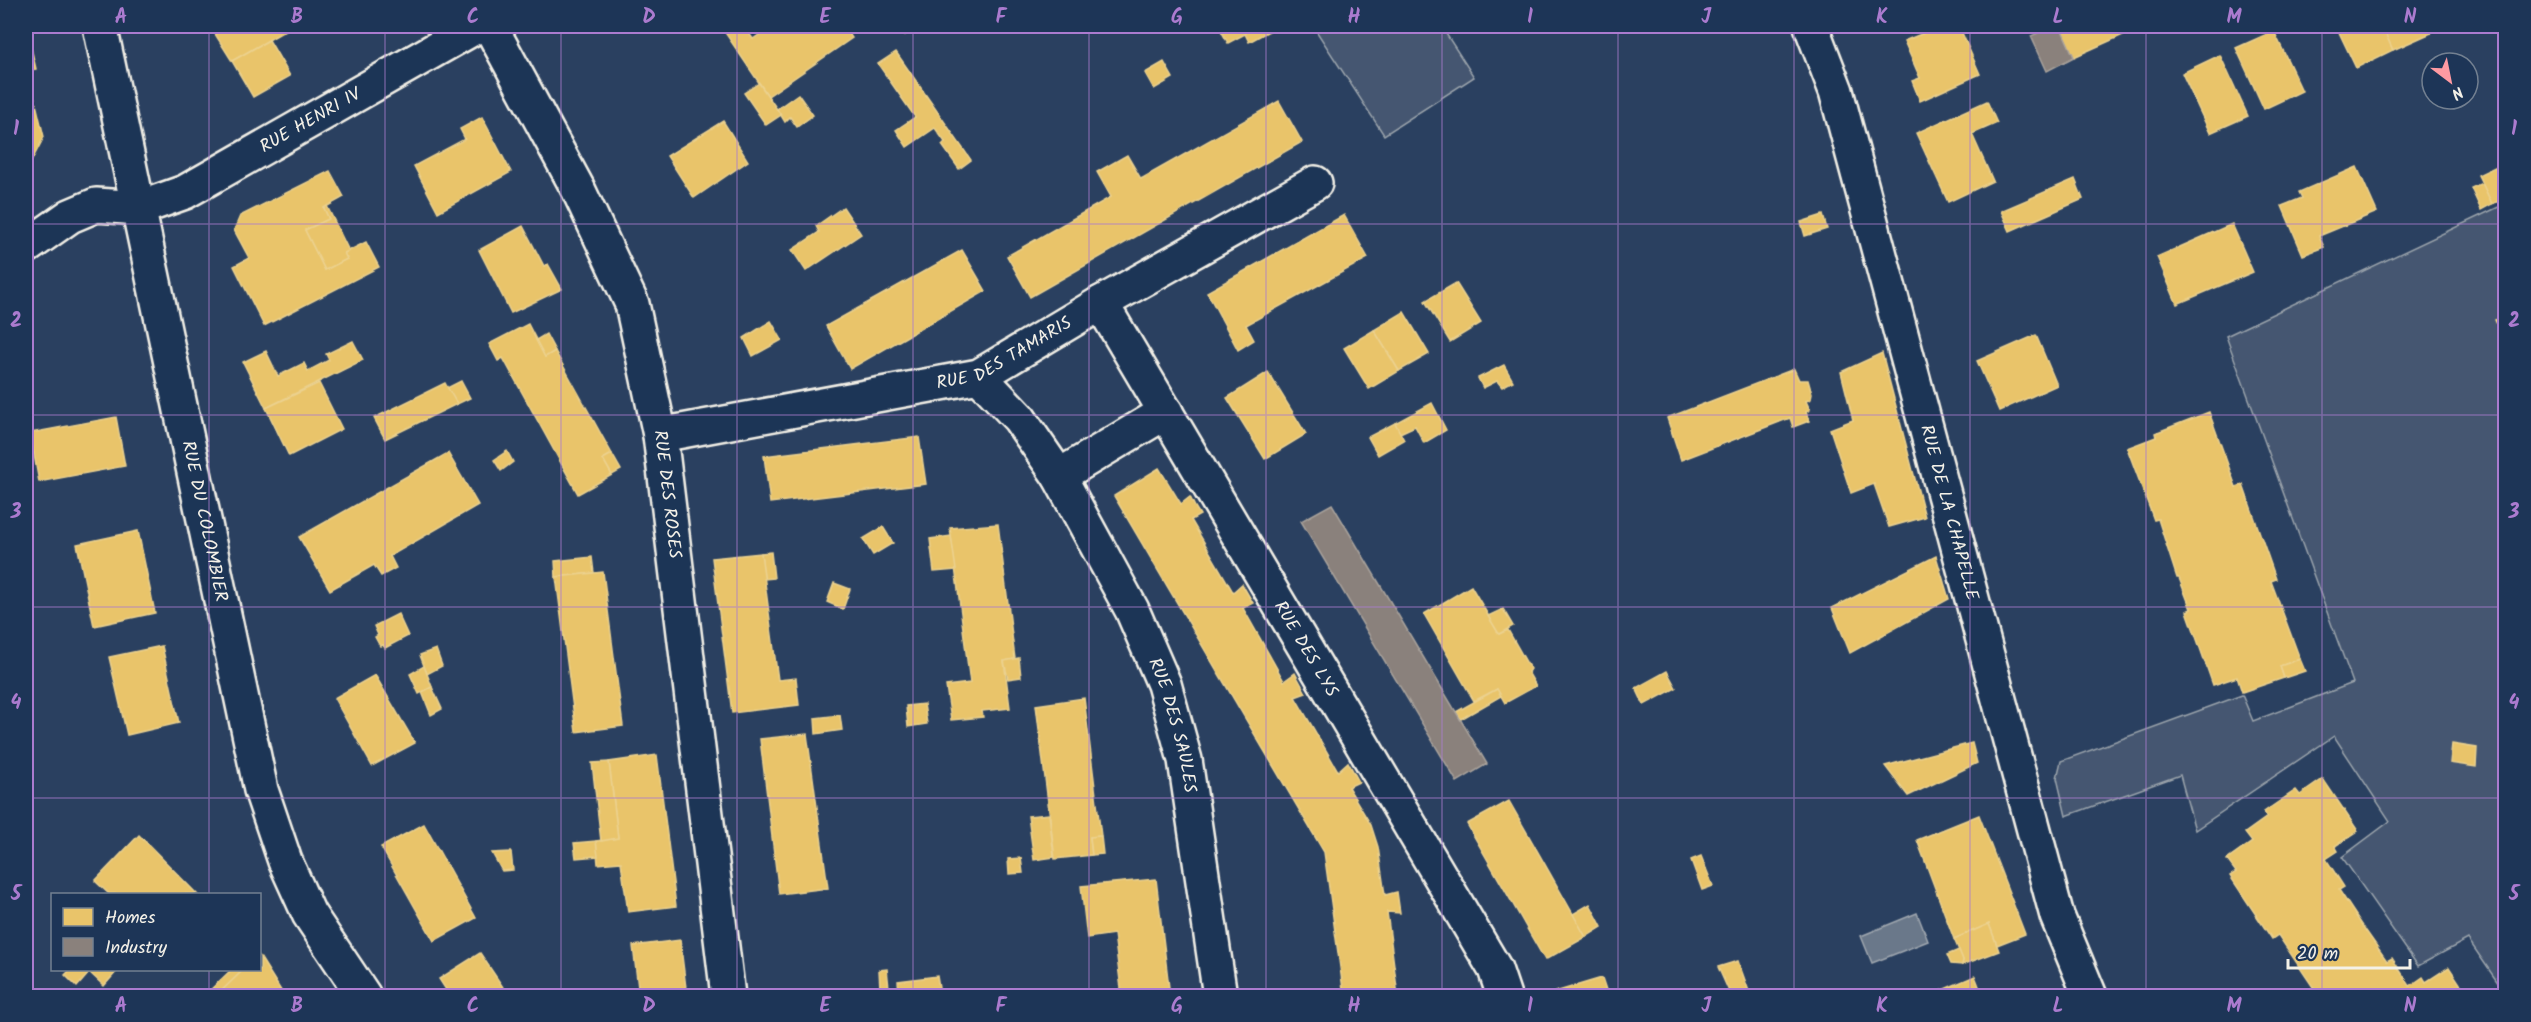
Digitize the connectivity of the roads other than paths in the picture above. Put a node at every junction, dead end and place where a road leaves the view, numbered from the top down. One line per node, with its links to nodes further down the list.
1 (100, 26): 6 (street, RUE DU COLOMBIER)
2 (477, 26): 6 (street, RUE HENRI IV)
3 (490, 26): 11 (street, RUE DES ROSES)
4 (1811, 26): 17 (street, RUE DE LA CHAPELLE)
5 (1315, 183): 8 (street, RUE DES TAMARIS)
6 (140, 208): 7 (street); 13 (street, RUE DU COLOMBIER)
7 (26, 247)
8 (1101, 303): 9 (street, RUE DES TAMARIS); 10 (street, RUE DES LYS)
9 (979, 376): 11 (street, RUE DES TAMARIS); 12 (street, RUE DES SAULES)
10 (1166, 412): 12 (street); 16 (street, RUE DES LYS)
11 (660, 435): 14 (street, RUE DES ROSES)
12 (1059, 476): 15 (street, RUE DES SAULES)
13 (364, 996)
14 (729, 996)
15 (1220, 996)
16 (1504, 996)
17 (2090, 996)

